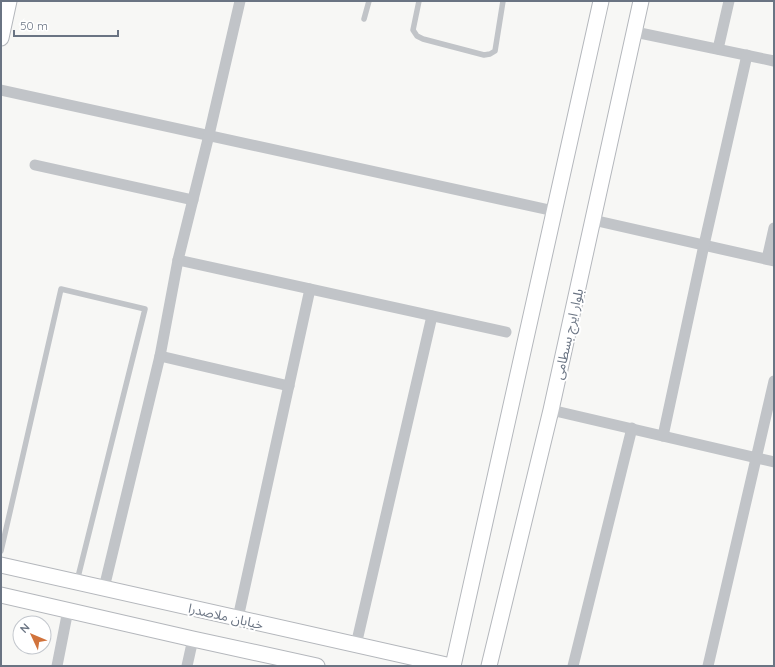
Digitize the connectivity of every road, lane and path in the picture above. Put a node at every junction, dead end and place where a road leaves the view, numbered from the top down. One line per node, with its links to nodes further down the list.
1 (9, 1): 11 (street)
2 (240, 1): 16 (street)
3 (369, 1): 9 (lane)
4 (419, 1): 5 (lane)
5 (503, 1)
6 (601, 1): 19 (street)
7 (641, 1): 10 (street, بلوار ایرج بسطامی)
8 (729, 1): 12 (street)
9 (364, 20)
10 (635, 32): 12 (street); 20 (street, بلوار ایرج بسطامی)
11 (1, 38)
12 (718, 49): 13 (street)
13 (747, 55): 14 (street); 22 (street)
14 (774, 61)
15 (1, 90): 16 (street)
16 (209, 135): 18 (street); 19 (street)
17 (35, 165): 18 (street)
18 (192, 200): 23 (street)
19 (554, 211): 48 (street)
20 (593, 220): 22 (street); 31 (street, بلوار ایرج بسطامی)
21 (774, 228): 24 (street)
22 (704, 245): 24 (street); 33 (street)
23 (178, 260): 25 (street); 28 (street)
24 (770, 260)
25 (310, 289): 26 (street); 30 (street)
26 (432, 316): 27 (street); 44 (street)
27 (506, 332)
28 (160, 356): 30 (street); 39 (street)
29 (774, 381): 34 (street)
30 (289, 386): 42 (street)
31 (551, 410): 32 (street); 49 (street, بلوار ایرج بسطامی)
32 (632, 428): 33 (street); 50 (street)
33 (663, 436): 34 (street)
34 (756, 458): 35 (street); 51 (street)
35 (774, 462)
36 (1, 550): 38 (lane)
37 (1, 565): 38 (street, خیابان ملاصدرا)
38 (77, 582): 39 (street, خیابان ملاصدرا)
39 (104, 588): 42 (street, خیابان ملاصدرا)
40 (1, 595): 41 (street)
41 (68, 610): 43 (street); 45 (street)
42 (238, 618): 44 (street, خیابان ملاصدرا)
43 (193, 639): 46 (street); 47 (street)
44 (356, 645): 48 (street, خیابان ملاصدرا)
45 (57, 666)
46 (187, 666)
47 (317, 666)
48 (452, 666)
49 (489, 666)
50 (573, 666)
51 (708, 666)

